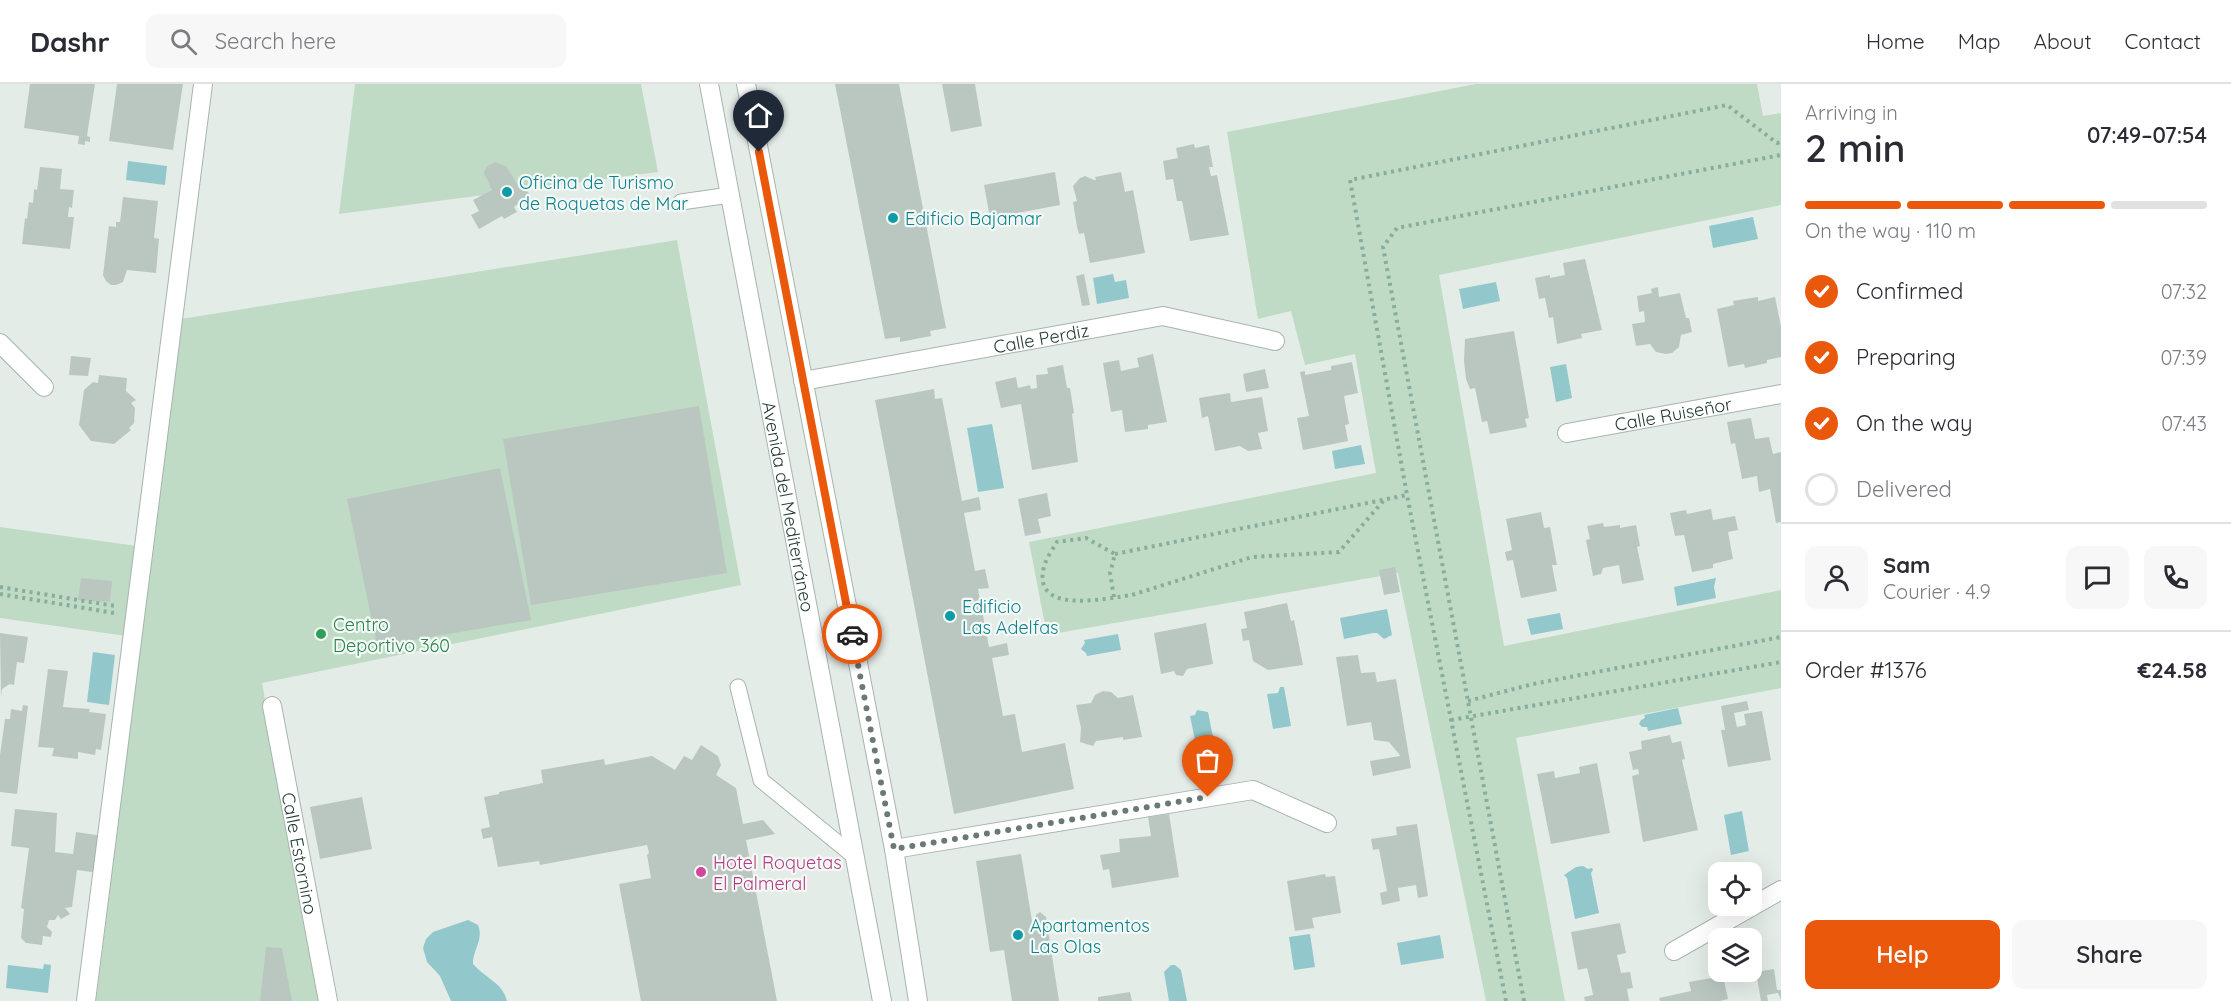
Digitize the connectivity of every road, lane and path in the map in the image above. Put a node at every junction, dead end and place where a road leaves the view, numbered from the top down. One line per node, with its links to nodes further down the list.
1 (203, 84): 20 (street)
2 (709, 84): 6 (street, Avenida del Mediterráneo)
3 (746, 84): 10 (street)
4 (1781, 142): 14 (path)
5 (1781, 155): 24 (path)
6 (730, 195): 7 (lane); 29 (street, Avenida del Mediterráneo)
7 (681, 202)
8 (1275, 341): 10 (street, Calle Perdiz)
9 (0, 343): 11 (street)
10 (803, 381): 28 (street)
11 (44, 387)
12 (1781, 394): 13 (street, Calle Ruiseñor)
13 (1566, 433)
14 (1407, 495): 15 (path); 26 (path)
15 (1385, 499): 16 (path); 19 (path)
16 (1115, 554): 19 (path); 19 (path)
17 (0, 586): 20 (path)
18 (0, 594): 20 (path)
19 (1114, 597)
20 (136, 613): 32 (street)
21 (1781, 637): 24 (path)
22 (1781, 662): 26 (path)
23 (738, 687): 29 (lane)
24 (1468, 701): 37 (path)
25 (272, 706): 33 (street, Calle Estornino)
26 (1451, 720): 36 (path)
27 (1327, 824): 28 (street)
28 (894, 849): 35 (street)
29 (855, 858): 34 (street, Avenida del Mediterráneo)
30 (1781, 890): 31 (street)
31 (1674, 951)
32 (86, 1001)
33 (328, 1001)
34 (882, 1001)
35 (918, 1001)
36 (1506, 1001)
37 (1524, 1001)

